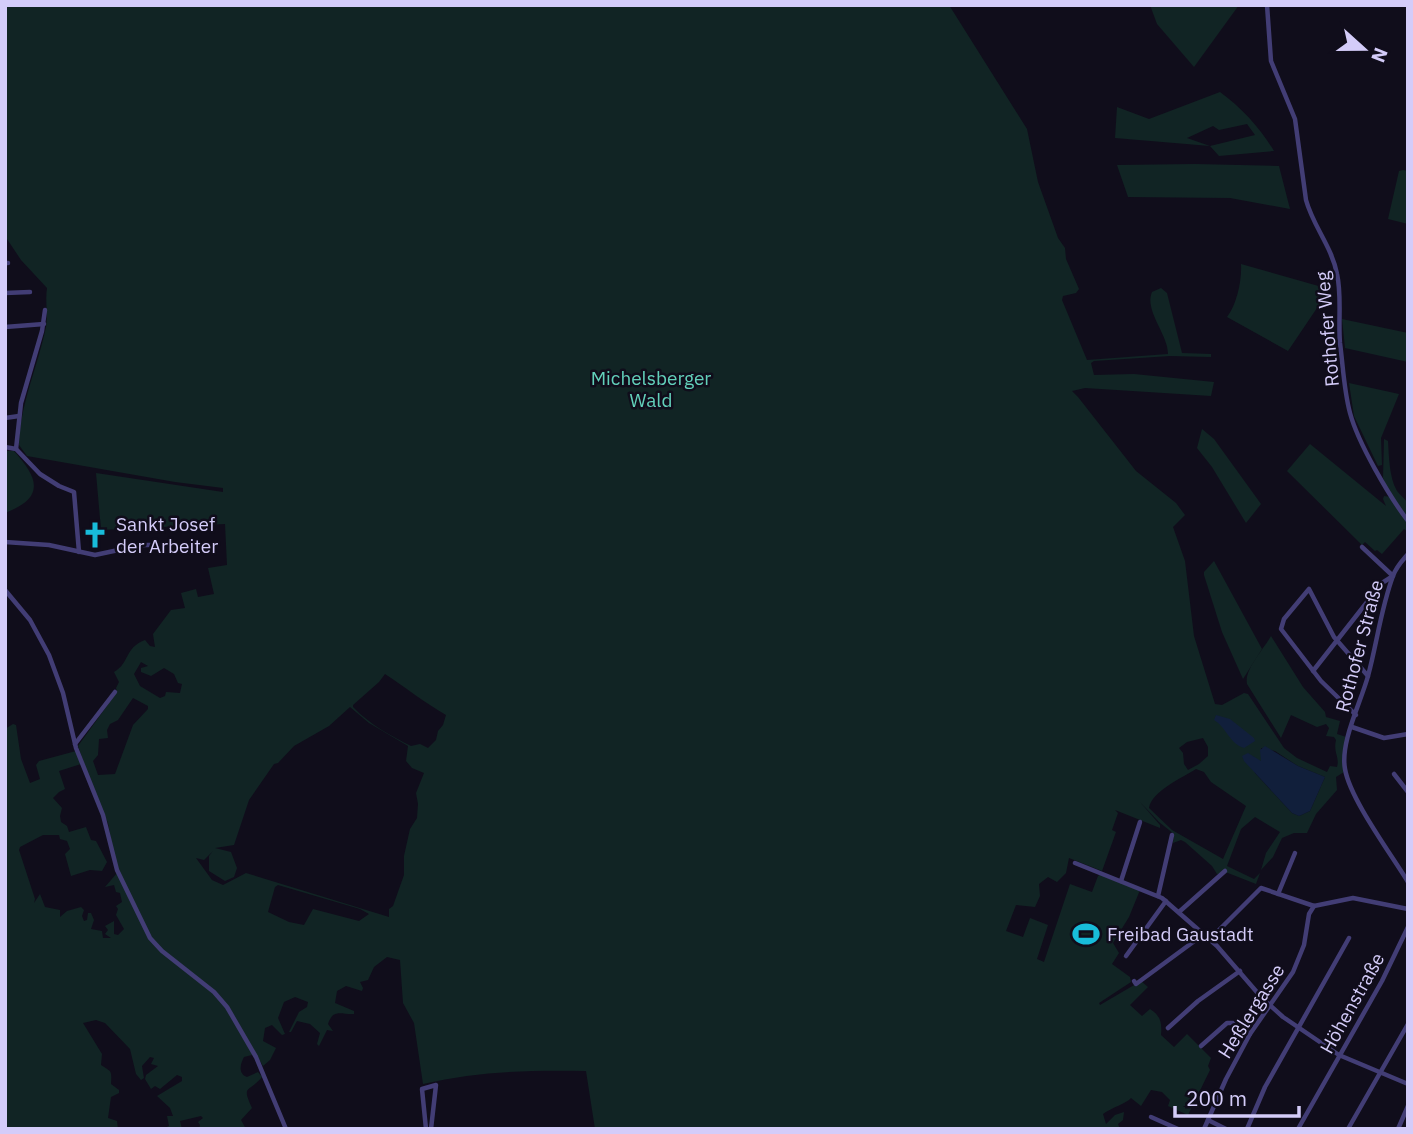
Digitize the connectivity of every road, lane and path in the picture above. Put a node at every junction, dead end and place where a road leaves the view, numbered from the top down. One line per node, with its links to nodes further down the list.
1 (1267, 5): 11 (street, Rothofer Weg)
2 (30, 292): 3 (street)
3 (5, 293)
4 (45, 310): 5 (street)
5 (44, 324): 6 (street); 7 (street)
6 (5, 327)
7 (19, 416): 8 (street); 10 (street)
8 (5, 418)
9 (5, 447): 10 (street)
10 (16, 449): 15 (street)
11 (1408, 521)
12 (5, 542): 15 (street)
13 (154, 545): 15 (street)
14 (1362, 547): 17 (street)
15 (79, 552)
16 (1408, 554): 17 (street, Rothofer Straße)
17 (1393, 576): 19 (street); 21 (street, Rothofer Straße)
18 (5, 590): 26 (street)
19 (1336, 640): 20 (street); 20 (street); 21 (street)
20 (1313, 671): 23 (street)
21 (1368, 677): 23 (street, Rothofer Straße)
22 (115, 692): 26 (street)
23 (1356, 715): 24 (street, Rothofer Straße)
24 (1352, 727): 25 (street); 35 (street, Rothofer Straße)
25 (1408, 734)
26 (75, 744): 61 (street)
27 (1394, 774): 28 (street)
28 (1408, 792)
29 (1140, 822): 34 (street)
30 (1172, 835): 37 (street)
31 (1295, 853): 36 (street)
32 (1075, 863): 34 (street)
33 (1225, 871): 41 (street)
34 (1121, 881): 37 (street)
35 (1408, 882)
36 (1278, 894): 39 (street); 45 (street)
37 (1158, 896): 38 (street)
38 (1166, 901): 41 (street); 46 (street)
39 (1314, 906): 40 (street); 49 (street, Heßlergasse)
40 (1408, 909)
41 (1179, 912): 43 (street)
42 (1408, 927): 55 (street, Höhenstraße)
43 (1204, 934): 45 (street); 48 (street)
44 (1349, 938): 52 (street)
45 (1210, 939): 47 (street)
46 (1126, 956)
47 (1240, 971): 49 (street); 51 (street)
48 (1134, 981)
49 (1269, 1005): 52 (street); 53 (street, Heßlergasse)
50 (1408, 1024): 56 (street)
51 (1168, 1028)
52 (1299, 1029): 55 (street); 67 (street)
53 (1250, 1034): 54 (street); 60 (street, Heßlergasse)
54 (1201, 1046)
55 (1339, 1055): 56 (street); 68 (street, Höhenstraße)
56 (1380, 1074): 57 (street); 69 (street)
57 (1408, 1084)
58 (1408, 1106): 70 (street)
59 (1151, 1117): 64 (street)
60 (1208, 1120): 65 (street, Heßlergasse); 66 (street)
61 (286, 1129)
62 (426, 1129): 63 (street)
63 (431, 1129)
64 (1178, 1129)
65 (1204, 1129)
66 (1226, 1129)
67 (1247, 1129)
68 (1298, 1129)
69 (1348, 1129)
70 (1398, 1129)

